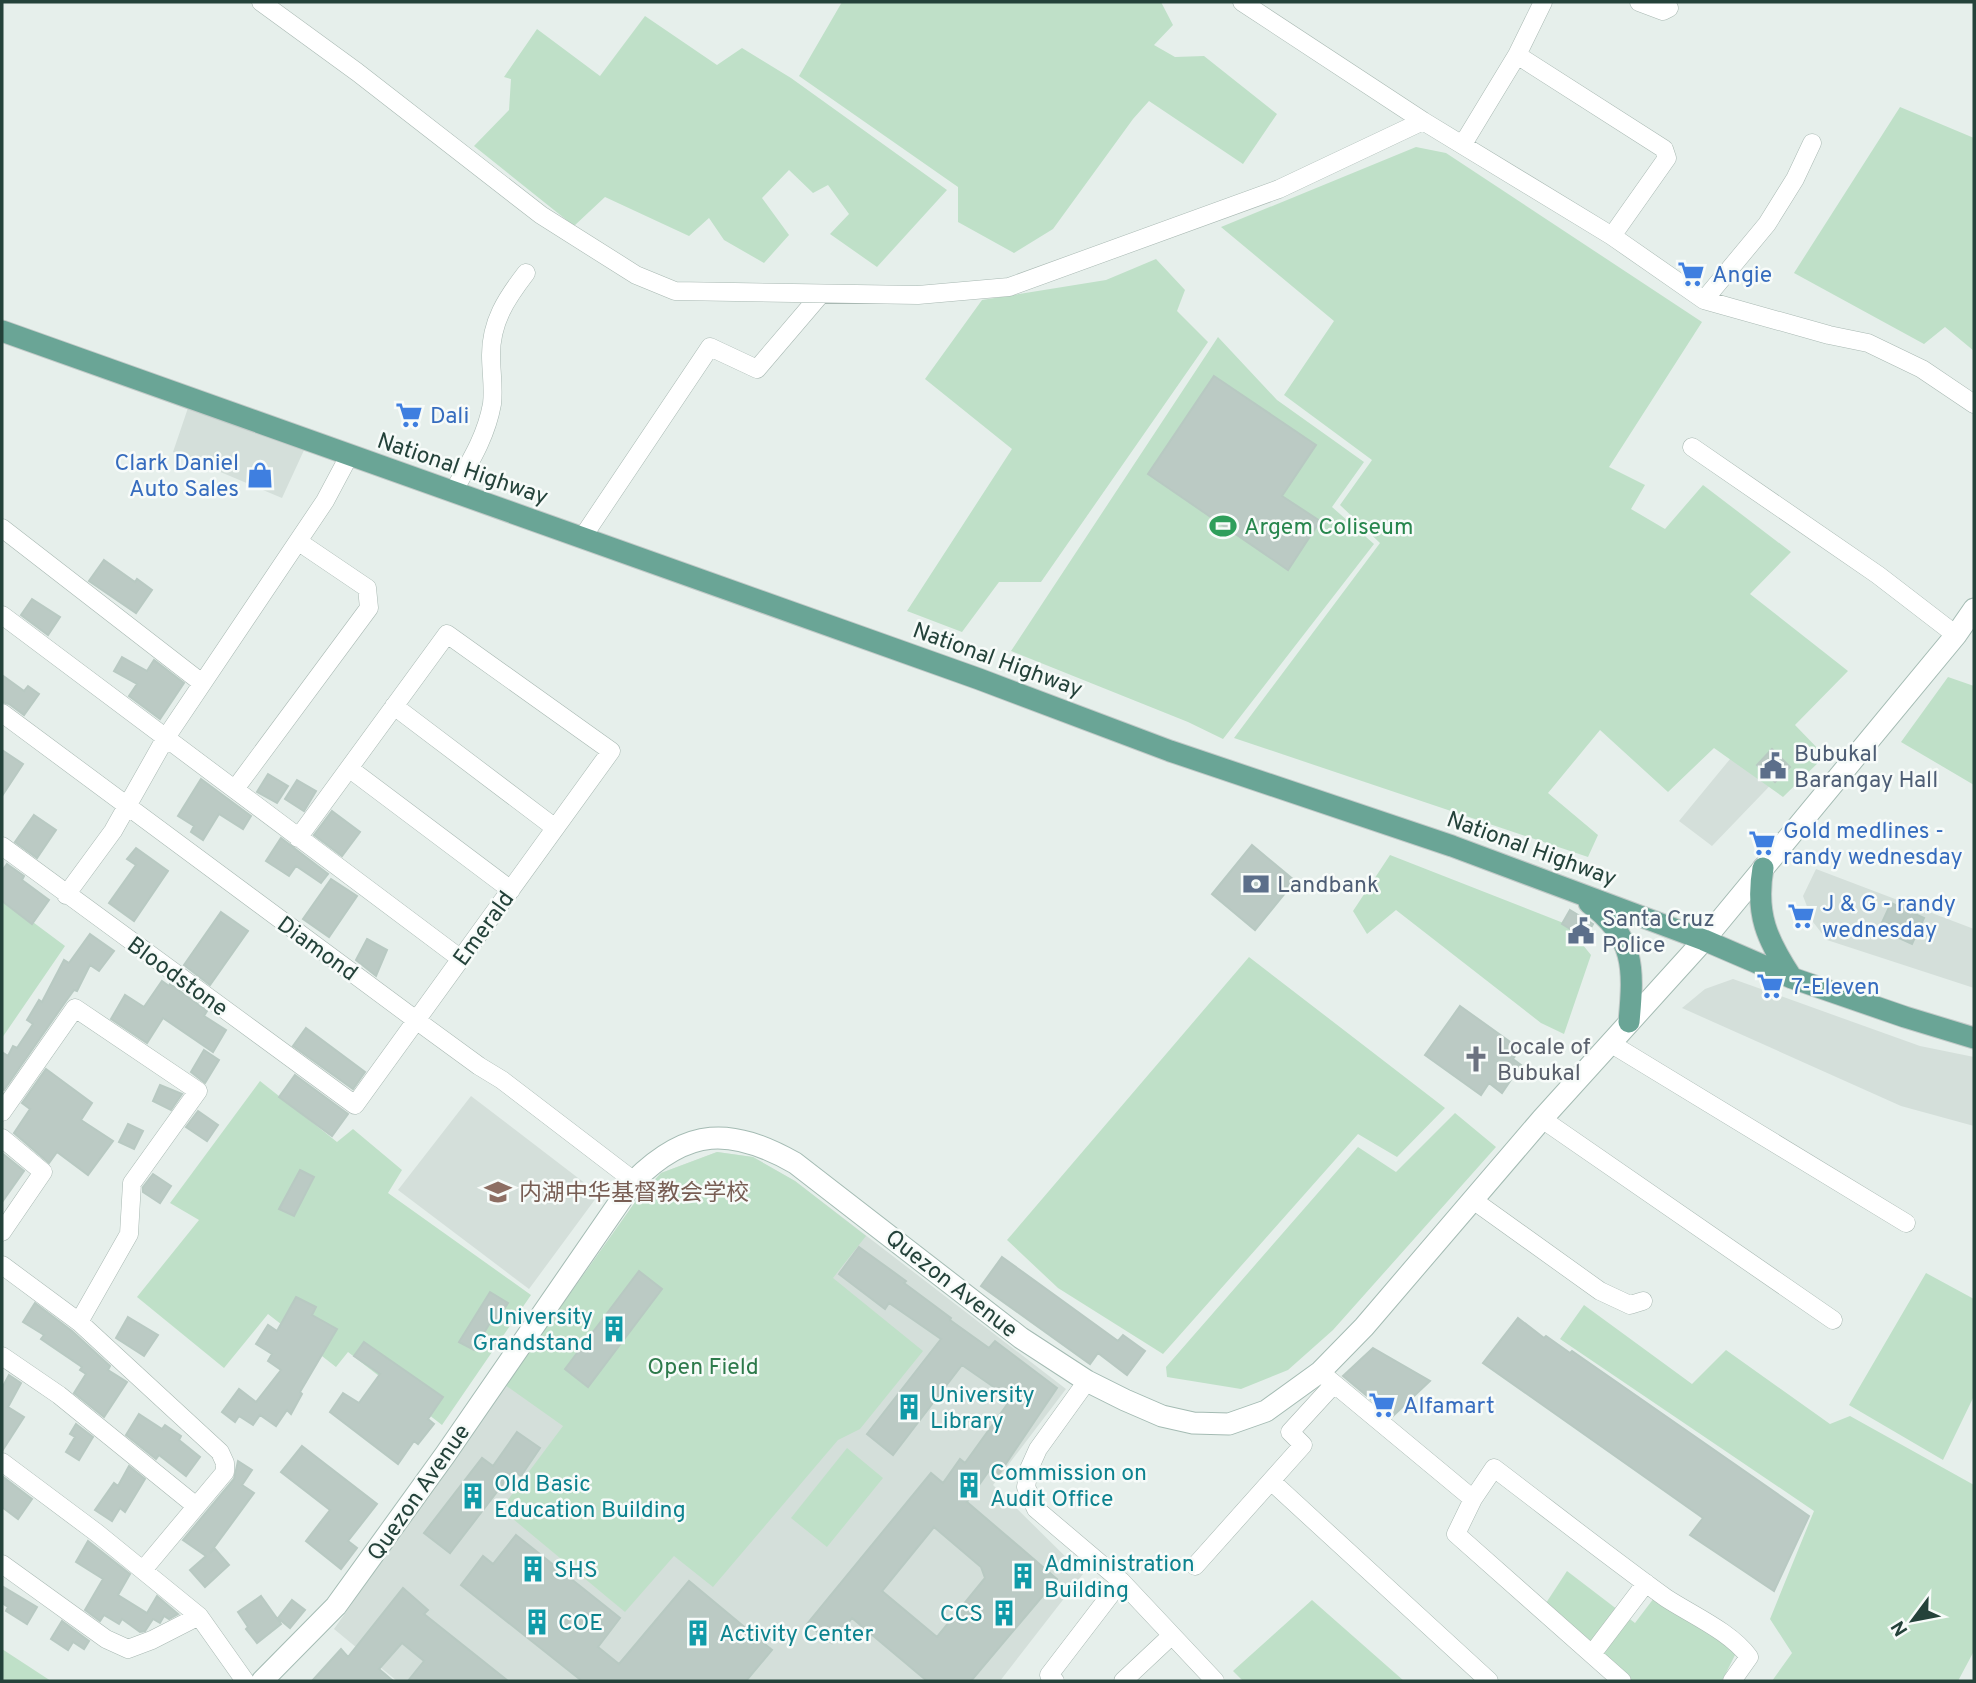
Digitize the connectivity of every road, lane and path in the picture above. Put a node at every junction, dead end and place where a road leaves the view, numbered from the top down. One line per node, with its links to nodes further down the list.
1 (261, 2): 12 (street)
2 (1242, 2): 7 (street)
3 (1543, 2): 6 (street)
4 (1639, 2): 5 (street)
5 (1669, 8)
6 (1517, 55): 9 (street); 10 (street)
7 (1423, 121): 9 (street); 12 (street)
8 (1812, 143): 13 (street)
9 (1463, 144): 10 (street)
10 (1612, 236): 13 (street)
11 (526, 273): 18 (street)
12 (821, 294): 20 (street)
13 (1704, 300): 15 (street)
14 (2, 331): 17 (main road, National Highway)
15 (1974, 404)
16 (1692, 447): 24 (street)
17 (349, 456): 18 (main road, National Highway); 21 (street)
18 (453, 492): 20 (main road, National Highway)
19 (2, 528): 25 (street)
20 (582, 538): 36 (main road, National Highway)
21 (299, 542): 25 (street); 30 (street)
22 (1974, 610): 24 (main road, Quezon Avenue)
23 (2, 615): 28 (street)
24 (1956, 635): 35 (main road, Quezon Avenue)
25 (202, 683): 28 (street)
26 (394, 706): 29 (street); 32 (street); 32 (street, Emerald)
27 (2, 713): 31 (street, Diamond)
28 (165, 739): 30 (street); 31 (street)
29 (350, 769): 33 (street); 37 (street)
30 (235, 789): 33 (street)
31 (126, 806): 38 (street); 42 (street, Diamond)
32 (554, 827): 37 (street, Emerald)
33 (298, 838): 40 (street)
34 (2, 846): 38 (street, Bloodstone)
35 (1763, 868): 39 (main road, Quezon Avenue); 41 (main road)
36 (1570, 889): 39 (main road, National Highway); 43 (main road)
37 (511, 890): 40 (street, Emerald)
38 (66, 895): 46 (street, Bloodstone)
39 (1704, 940): 41 (main road, National Highway); 43 (main road, Quezon Avenue)
40 (461, 959): 42 (street, Emerald)
41 (1792, 978): 44 (main road, National Highway)
42 (416, 1020): 46 (street, Emerald); 50 (street, Diamond)
43 (1629, 1021): 45 (main road, Quezon Avenue)
44 (1974, 1038)
45 (1609, 1044): 48 (main road, Quezon Avenue); 52 (street)
46 (355, 1104)
47 (2, 1112): 57 (street)
48 (1542, 1119): 51 (main road, Quezon Avenue); 56 (street)
49 (2, 1138): 53 (street)
50 (634, 1181): 60 (main road, Quezon Avenue); 75 (main road, Quezon Avenue)
51 (1473, 1200): 55 (street); 59 (main road, Quezon Avenue)
52 (1906, 1223)
53 (2, 1232)
54 (2, 1265): 57 (street)
55 (1643, 1301)
56 (1833, 1320)
57 (79, 1322): 64 (street)
58 (2, 1356): 64 (street)
59 (1327, 1378): 60 (main road, Quezon Avenue); 62 (street); 63 (street)
60 (1087, 1381): 68 (street)
61 (2, 1462): 67 (street)
62 (1271, 1481): 66 (street); 78 (street)
63 (1473, 1499): 69 (street); 72 (street)
64 (196, 1506): 67 (street)
65 (2, 1564): 70 (street)
66 (1195, 1566)
67 (143, 1570): 70 (street)
68 (1121, 1581): 71 (street); 76 (street)
69 (1646, 1583): 72 (street); 80 (street)
70 (199, 1616): 74 (street)
71 (1171, 1636): 73 (street); 77 (street)
72 (1592, 1654): 79 (street)
73 (1208, 1679)
74 (245, 1681)
75 (262, 1681)
76 (1055, 1681)
77 (1123, 1681)
78 (1489, 1681)
79 (1622, 1681)
80 (1732, 1681)

